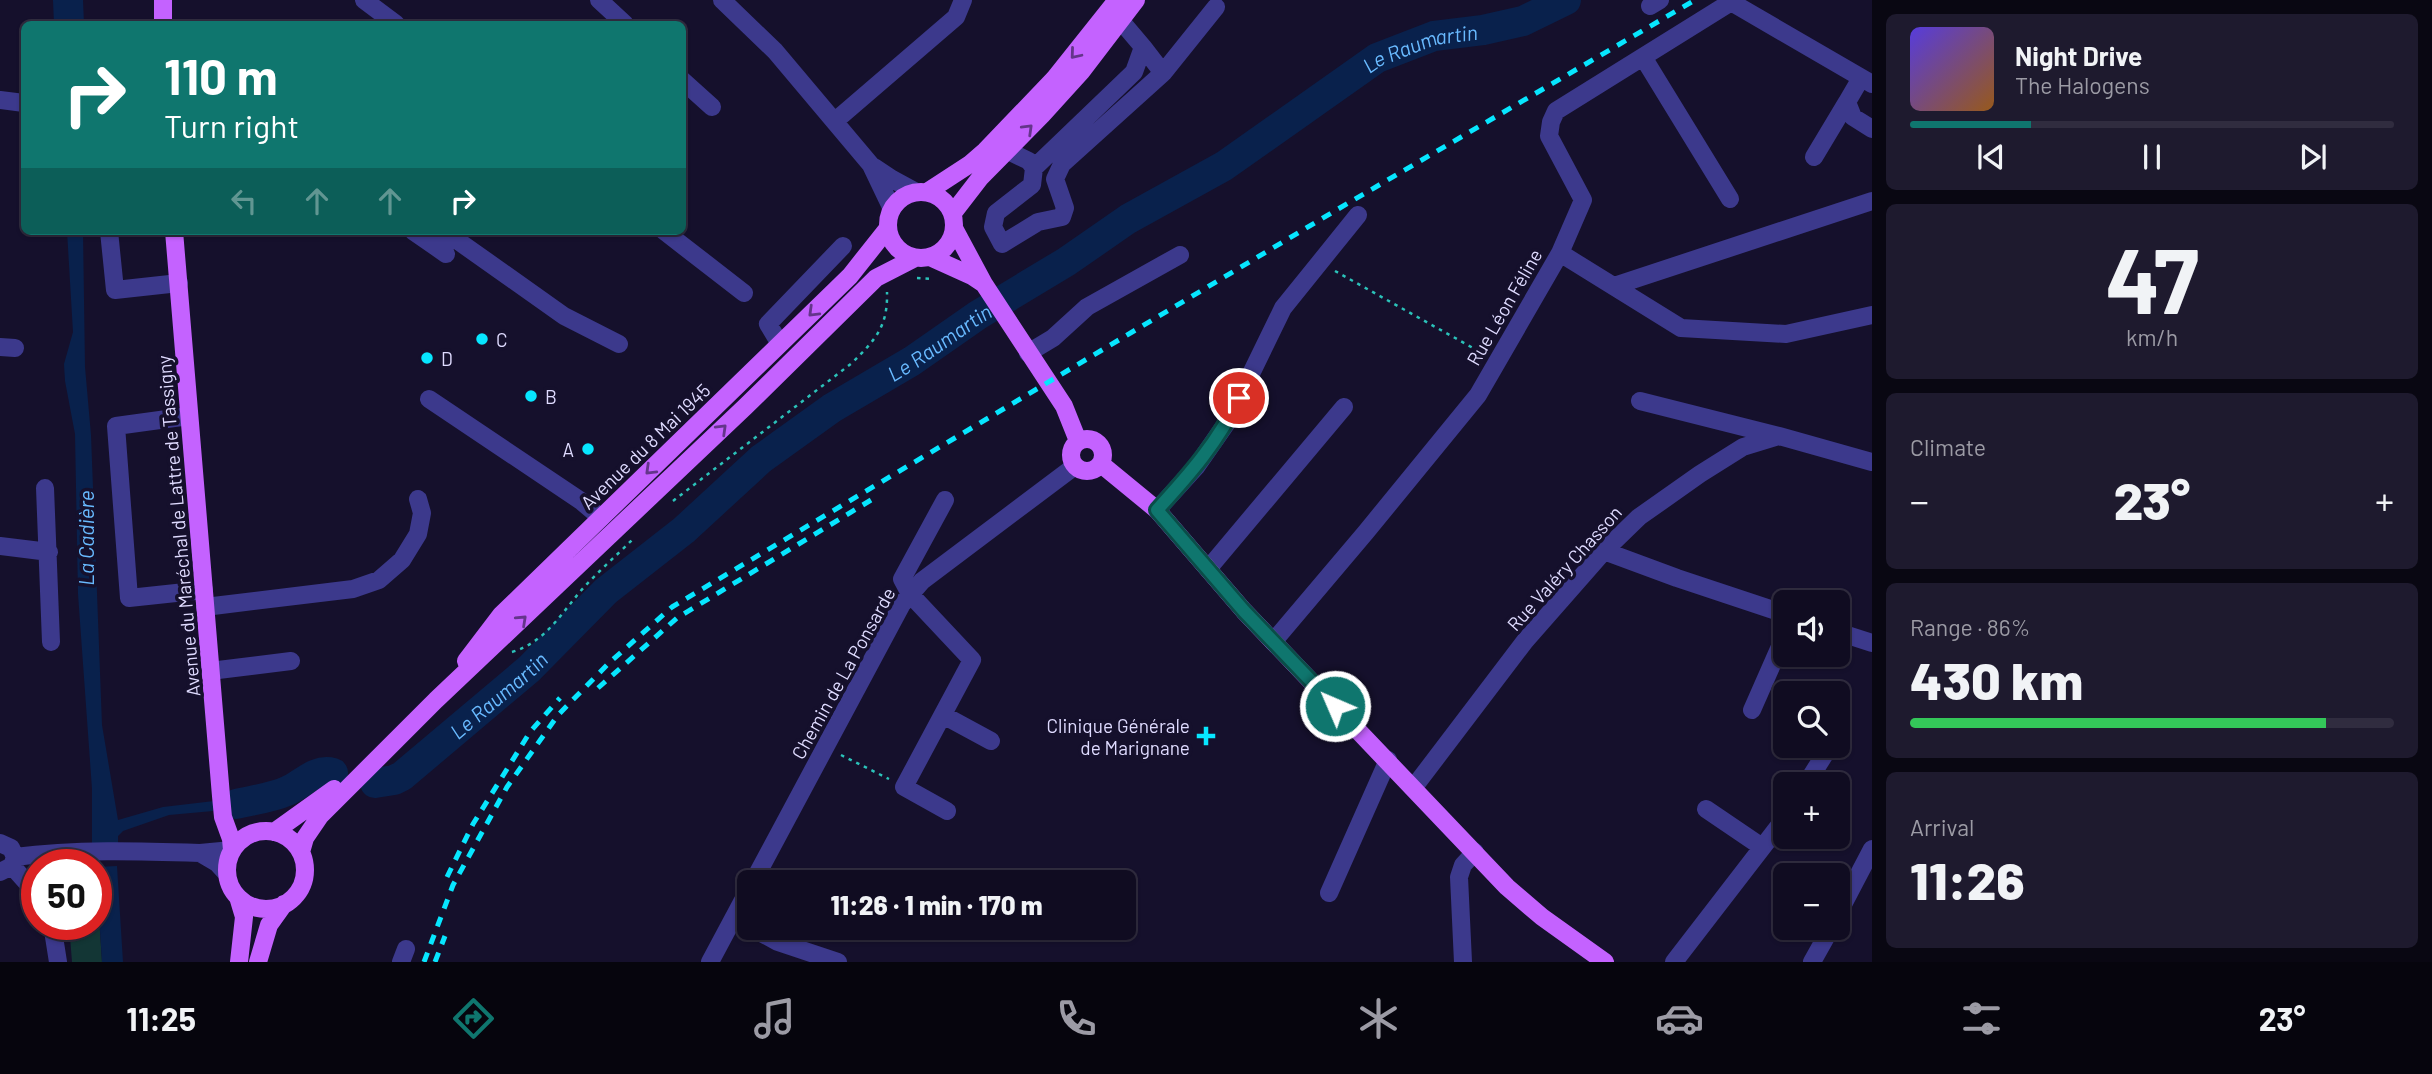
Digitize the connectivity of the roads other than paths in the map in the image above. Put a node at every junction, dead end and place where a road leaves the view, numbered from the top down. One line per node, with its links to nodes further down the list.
1 (163, 0): 9 (main road)
2 (364, 0): 10 (street)
3 (599, 0): 11 (street)
4 (722, 0): 22 (street)
5 (962, 0): 22 (street)
6 (1117, 0): 28 (main road, one-way to 28)
7 (1136, 0): 12 (main road)
8 (1216, 7): 15 (street)
9 (163, 21)
10 (392, 21)
11 (622, 21)
12 (1121, 21): 13 (street); 24 (main road, one-way to 12)
13 (1143, 47): 15 (street); 27 (street)
14 (1643, 57): 16 (street); 29 (street); 41 (street)
15 (1163, 73): 27 (street)
16 (1867, 81): 19 (street)
17 (686, 83): 21 (street)
18 (0, 100): 20 (street)
19 (1847, 102): 23 (street); 25 (street)
20 (21, 103)
21 (712, 107)
22 (835, 121): 26 (street)
23 (1872, 129)
24 (1006, 150): 27 (street); 33 (main road)
25 (1814, 157)
26 (871, 165): 28 (street); 31 (street)
27 (1034, 169)
28 (921, 192): 31 (main road); 33 (main road)
29 (1730, 199)
30 (1872, 201): 46 (street)
31 (892, 209): 34 (main road)
32 (1358, 215): 65 (street)
33 (954, 222): 44 (main road); 47 (main road)
34 (888, 228): 44 (main road); 51 (main road, Avenue du 8 Mai 1945, one-way to 51)
35 (109, 235): 45 (street)
36 (174, 235): 45 (main road, Avenue du Maréchal de Lattre de Tassigny)
37 (419, 235): 42 (street)
38 (450, 235): 50 (street)
39 (669, 235): 48 (street)
40 (843, 246): 51 (street)
41 (1560, 253): 46 (street, Rue Léon Féline); 76 (street, Rue Léon Féline)
42 (446, 254)
43 (1180, 255): 52 (street)
44 (922, 258): 47 (main road); 81 (main road, Avenue du 8 Mai 1945, one-way to 44)
45 (179, 283): 56 (main road, Avenue du Maréchal de Lattre de Tassigny)
46 (1614, 286): 49 (street, Rue Léon Féline)
47 (987, 289): 52 (main road)
48 (744, 293)
49 (1870, 317)
50 (619, 344)
51 (780, 344): 66 (main road, Avenue du 8 Mai 1945, one-way to 66)
52 (1028, 353): 58 (main road)
53 (429, 399): 66 (street)
54 (1640, 401): 57 (street)
55 (1343, 407): 70 (street)
56 (189, 416): 72 (main road, Avenue du Maréchal de Lattre de Tassigny); 72 (street)
57 (1779, 436): 59 (street); 68 (street, Rue Valéry Chasson)
58 (1078, 442): 60 (main road); 61 (main road)
59 (1872, 462)
60 (1101, 464): 61 (main road); 65 (main road)
61 (1075, 466): 71 (street, Chemin de La Ponsarde)
62 (45, 488): 69 (street)
63 (418, 499): 72 (street)
64 (945, 500): 71 (street)
65 (1157, 510): 70 (main road)
66 (601, 518): 81 (main road, Avenue du 8 Mai 1945)
67 (0, 546): 69 (street)
68 (1604, 551): 73 (street); 87 (street, Rue Valéry Chasson)
69 (49, 552): 75 (street)
70 (1208, 569): 76 (main road)
71 (911, 594): 83 (street); 102 (street, Chemin de La Ponsarde)
72 (204, 599): 80 (main road, Avenue du Maréchal de Lattre de Tassigny)
73 (1773, 610)
74 (1850, 636): 77 (street)
75 (51, 642)
76 (1273, 642): 86 (main road)
77 (1872, 643)
78 (291, 661): 80 (street)
79 (1773, 662): 82 (street)
80 (211, 671): 90 (main road, Avenue du Maréchal de Lattre de Tassigny)
81 (436, 700): 85 (main road, Avenue du 8 Mai 1945)
82 (1752, 710)
83 (943, 715): 84 (street); 89 (street)
84 (991, 741)
85 (384, 751): 92 (main road, Avenue du 8 Mai 1945); 98 (main road, Avenue du 8 Mai 1945)
86 (1388, 760): 87 (main road); 105 (street)
87 (1414, 787): 99 (main road)
88 (1706, 809): 95 (street)
89 (947, 811)
90 (223, 817): 91 (main road); 97 (main road, Avenue du Maréchal de Lattre de Tassigny)
91 (254, 832): 92 (main road); 97 (main road)
92 (274, 832): 98 (main road)
93 (1773, 833): 95 (street)
94 (0, 843): 101 (street)
95 (1762, 847): 119 (street)
96 (1872, 849): 104 (street)
97 (232, 850): 100 (street); 103 (main road)
98 (301, 852): 107 (main road)
99 (1475, 852): 117 (street); 118 (main road)
100 (200, 853): 101 (street); 103 (street)
101 (9, 865)
102 (758, 870)
103 (227, 874): 106 (main road)
104 (1850, 891)
105 (1329, 893)
106 (238, 897): 107 (main road); 113 (main road)
107 (284, 904): 114 (main road)
108 (737, 933): 115 (street)
109 (55, 940): 112 (street)
110 (774, 940): 116 (street)
111 (1824, 940): 120 (street)
112 (58, 962)
113 (239, 962)
114 (258, 962)
115 (710, 962)
116 (838, 962)
117 (1463, 962)
118 (1605, 962)
119 (1674, 962)
120 (1812, 962)

